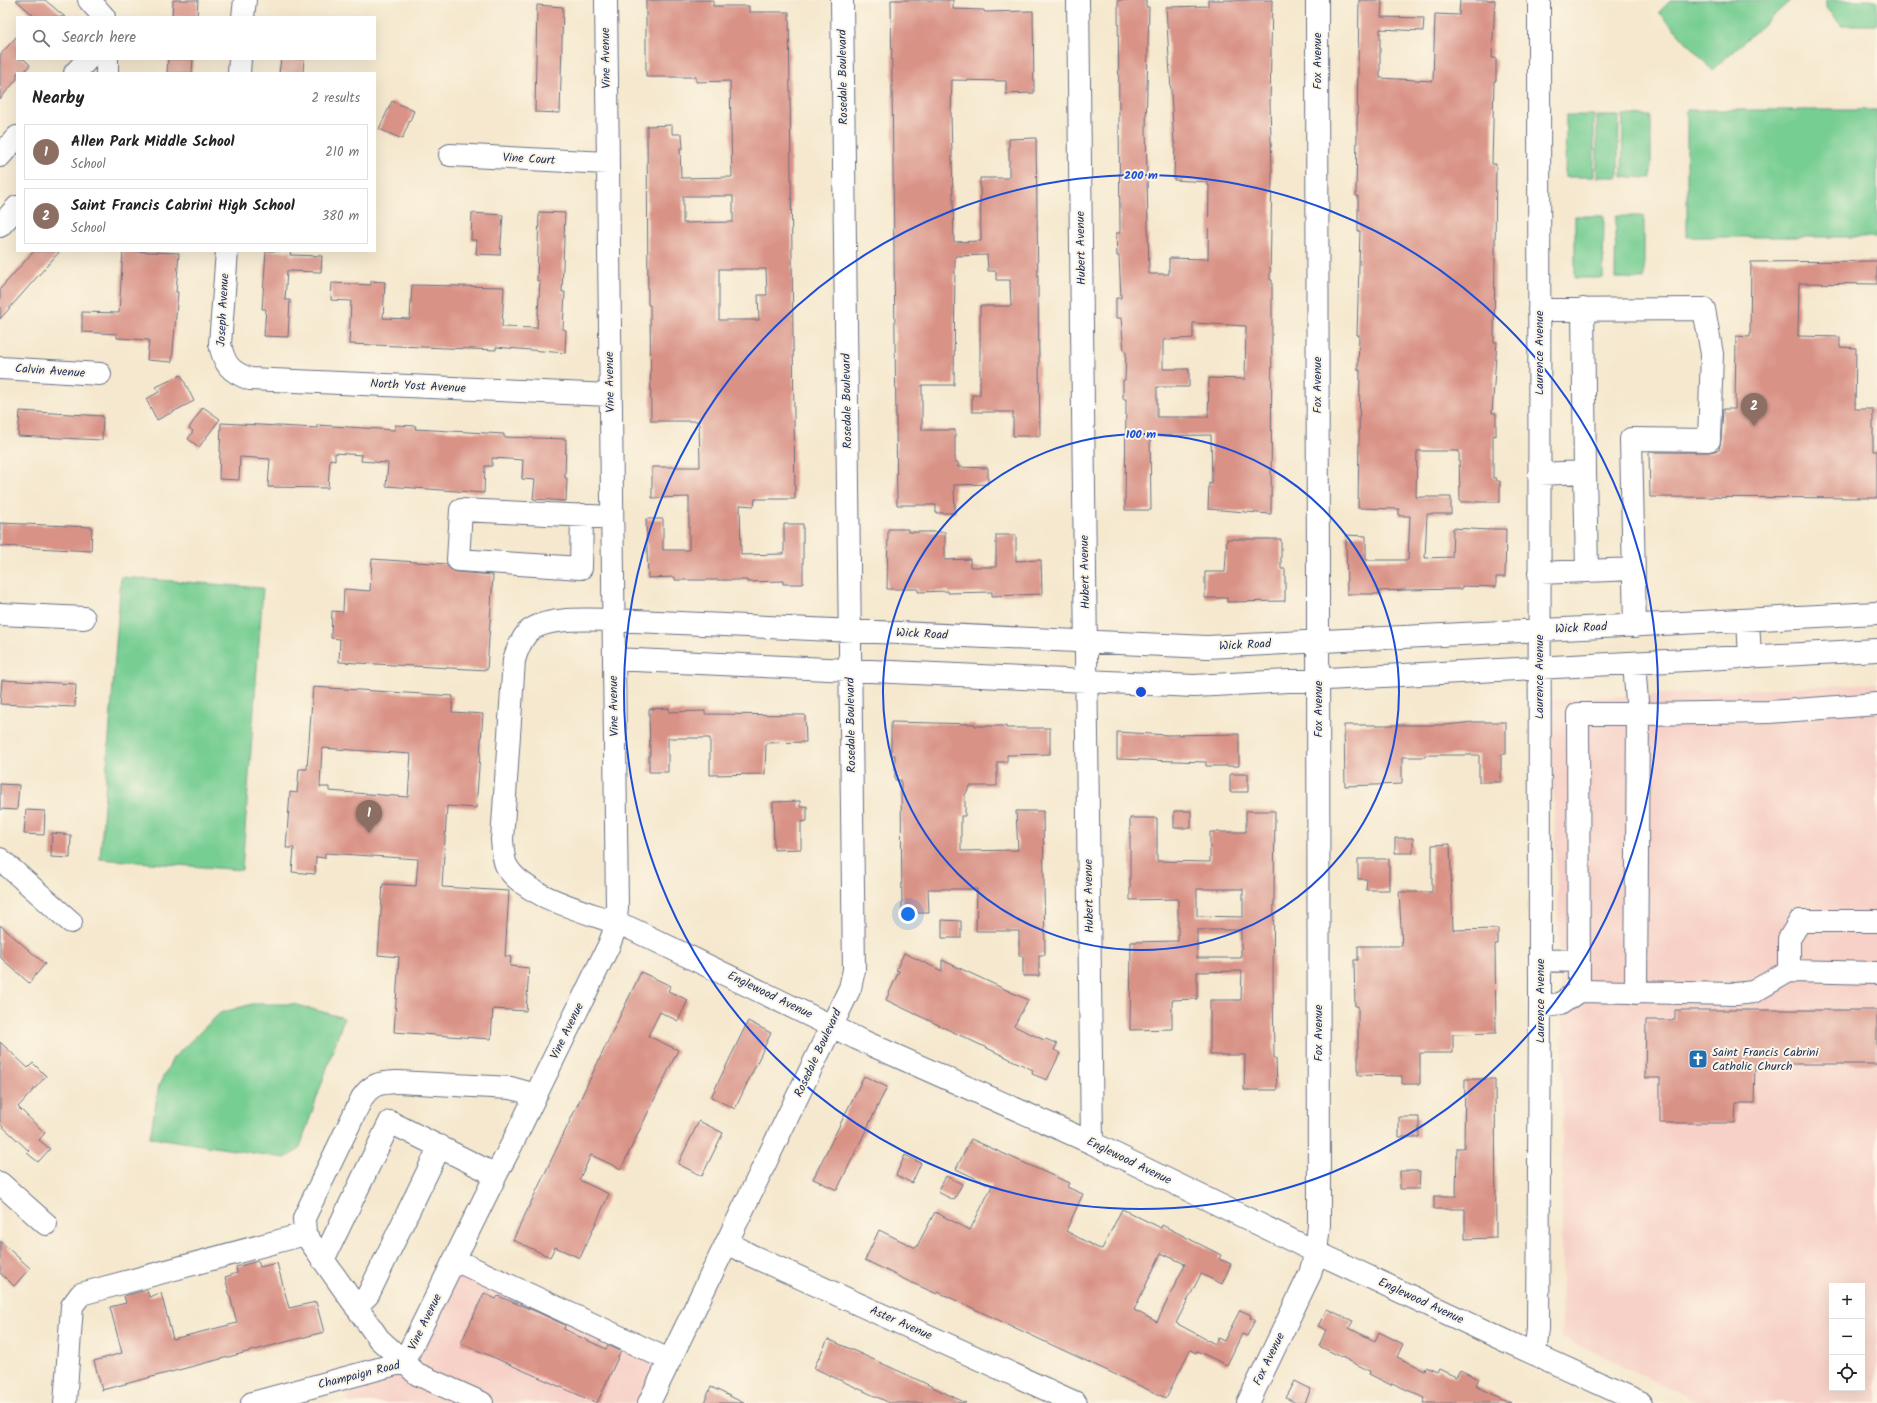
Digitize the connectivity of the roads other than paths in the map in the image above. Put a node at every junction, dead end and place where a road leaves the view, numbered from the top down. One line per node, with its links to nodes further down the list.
1 (244, 0): 7 (street)
2 (606, 0): 17 (street, Vine Avenue)
3 (842, 0): 41 (street, Rosedale Boulevard)
4 (1078, 0): 42 (street, Hubert Avenue)
5 (1317, 0): 43 (street, Fox Avenue)
6 (1539, 0): 22 (street, Laurence Avenue)
7 (243, 16)
8 (87, 60): 11 (street)
9 (107, 60): 12 (street)
10 (240, 60): 13 (street)
11 (76, 72)
12 (107, 72)
13 (239, 72)
14 (16, 138): 16 (street)
15 (450, 155): 17 (street, Vine Court)
16 (0, 156)
17 (607, 163): 26 (street, Vine Avenue)
18 (16, 208): 19 (street)
19 (0, 225)
20 (226, 252): 23 (street, Joseph Avenue)
21 (1583, 309): 22 (street); 27 (street); 31 (street)
22 (1539, 310): 28 (street, Laurence Avenue)
23 (228, 367): 26 (street, North Yost Avenue)
24 (0, 368): 25 (street, Calvin Avenue)
25 (100, 374)
26 (610, 395): 30 (street, Vine Avenue)
27 (1585, 472): 28 (street); 32 (street)
28 (1539, 474): 33 (street, Laurence Avenue)
29 (582, 515): 29 (street); 30 (street)
30 (612, 517): 37 (street, Vine Avenue)
31 (1633, 568): 32 (street); 39 (street)
32 (1587, 571): 33 (street)
33 (1539, 573): 40 (street, Laurence Avenue)
34 (1877, 613): 38 (street, Wick Road)
35 (0, 614): 36 (street)
36 (84, 618)
37 (613, 620): 41 (street, Wick Road); 46 (street, Vine Avenue); 55 (street, Englewood Avenue)
38 (1748, 620): 39 (street, Wick Road); 45 (street)
39 (1635, 626): 40 (street, Wick Road)
40 (1539, 630): 43 (street, Wick Road); 48 (street, Laurence Avenue)
41 (849, 631): 42 (street, Wick Road); 49 (street, Rosedale Boulevard)
42 (1086, 642): 43 (street, Wick Road); 50 (street, Hubert Avenue)
43 (1318, 642): 51 (street, Fox Avenue)
44 (1877, 650): 45 (street)
45 (1750, 657): 47 (street)
46 (614, 659): 49 (street); 55 (street, Vine Avenue)
47 (1634, 663): 48 (street); 53 (street)
48 (1539, 668): 51 (street); 58 (street, Laurence Avenue)
49 (850, 670): 50 (street); 65 (street, Rosedale Boulevard)
50 (1087, 681): 51 (street); 67 (street, Hubert Avenue)
51 (1318, 681): 74 (street, Fox Avenue)
52 (1877, 704): 53 (street)
53 (1638, 714): 59 (street); 63 (street)
54 (0, 859): 57 (street)
55 (616, 921): 65 (street, Englewood Avenue); 66 (street, Vine Avenue)
56 (1877, 921): 60 (street)
57 (71, 922)
58 (1540, 960): 59 (street); 64 (street, Laurence Avenue)
59 (1579, 961): 62 (street)
60 (1789, 971): 61 (street); 63 (street)
61 (1877, 973)
62 (1579, 991): 63 (street); 64 (street)
63 (1636, 993)
64 (1540, 1007): 78 (street, Laurence Avenue)
65 (832, 1025): 67 (street, Englewood Avenue); 73 (street, Rosedale Boulevard)
66 (536, 1095): 69 (street, Vine Avenue); 72 (street)
67 (1092, 1143): 74 (street, Englewood Avenue)
68 (440, 1146): 69 (street); 75 (street); 77 (street)
69 (496, 1174): 76 (street, Vine Avenue)
70 (0, 1183): 71 (street)
71 (46, 1224)
72 (305, 1234): 75 (street); 81 (street)
73 (727, 1242): 79 (street, Rosedale Boulevard); 85 (street, Aster Avenue)
74 (1316, 1252): 78 (street, Englewood Avenue); 86 (street, Fox Avenue)
75 (323, 1260): 77 (street)
76 (455, 1260): 79 (street); 80 (street, Vine Avenue)
77 (356, 1307): 80 (street)
78 (1535, 1354): 87 (street, Englewood Avenue)
79 (669, 1360): 84 (street, Rosedale Boulevard)
80 (404, 1362): 82 (street, Champaign Road); 83 (street, Champaign Road)
81 (65, 1403)
82 (252, 1403)
83 (482, 1403)
84 (649, 1403)
85 (1076, 1403)
86 (1248, 1403)
87 (1642, 1403)

